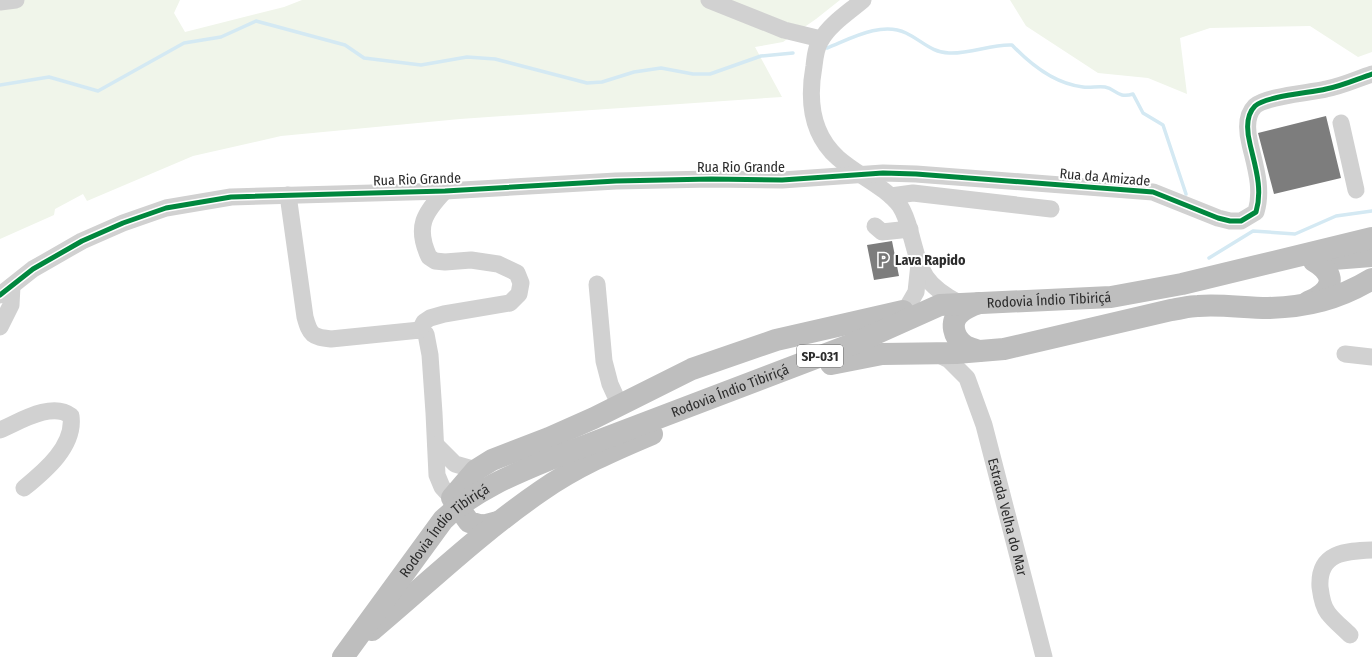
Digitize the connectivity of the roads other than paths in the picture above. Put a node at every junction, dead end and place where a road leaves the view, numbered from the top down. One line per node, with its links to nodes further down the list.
1 (16, 0): 4 (street)
2 (709, 0): 5 (street)
3 (863, 0): 5 (street)
4 (0, 2)
5 (821, 40): 8 (street)
6 (1372, 74): 8 (street, Rua da Amizade)
7 (1341, 123): 9 (street)
8 (858, 174): 10 (street, Rua Rio Grande); 12 (street)
9 (1356, 190)
10 (444, 191): 11 (street, Rua Rio Grande); 31 (street)
11 (288, 195): 24 (street, Rua Rio Grande); 31 (street)
12 (891, 196): 13 (street); 15 (street)
13 (1051, 209)
14 (875, 226): 15 (street)
15 (910, 229): 19 (street)
16 (1372, 238): 20 (highway, Rodovia Índio Tibiriçá / SP-031)
17 (1372, 256): 18 (highway)
18 (1314, 261): 20 (highway); 28 (highway)
19 (919, 264): 27 (street); 29 (street)
20 (1261, 264): 26 (highway, Rodovia Índio Tibiriçá / SP-031)
21 (1372, 279): 25 (highway, Rodovia Índio Tibiriçá / SP-031)
22 (597, 284): 37 (street)
23 (1372, 287): 25 (street)
24 (6, 291): 30 (street)
25 (1349, 293): 28 (highway, Rodovia Índio Tibiriçá / SP-031)
26 (980, 302): 27 (highway, Rodovia Índio Tibiriçá / SP-031); 32 (highway)
27 (949, 304): 29 (highway); 42 (highway, Rodovia Índio Tibiriçá / SP-031)
28 (1302, 305): 32 (highway, Rodovia Índio Tibiriçá / SP-031)
29 (905, 311): 37 (highway)
30 (0, 327)
31 (420, 330): 39 (street)
32 (979, 351): 33 (highway, Rodovia Índio Tibiriçá / SP-031); 36 (street)
33 (933, 352): 36 (street); 43 (highway, Rodovia Índio Tibiriçá / SP-031)
34 (1345, 354): 35 (street)
35 (1372, 357)
36 (967, 378): 47 (street, Estrada Velha do Mar)
37 (620, 406): 40 (highway)
38 (0, 430): 41 (street)
39 (436, 445): 40 (street); 42 (street)
40 (476, 470): 42 (highway)
41 (24, 488)
42 (455, 502): 43 (highway); 46 (highway, Rodovia Índio Tibiriçá / SP-031)
43 (498, 522): 46 (highway, Rodovia Índio Tibiriçá / SP-031)
44 (1372, 550): 45 (street)
45 (1350, 635)
46 (347, 652)
47 (1044, 657)

